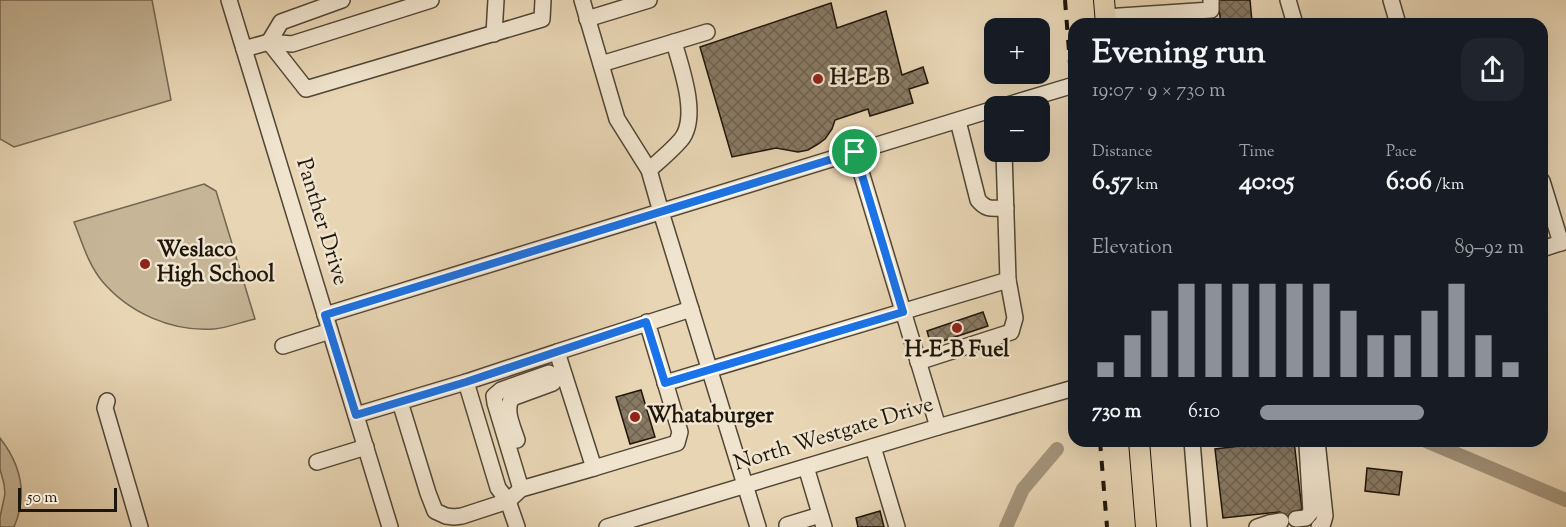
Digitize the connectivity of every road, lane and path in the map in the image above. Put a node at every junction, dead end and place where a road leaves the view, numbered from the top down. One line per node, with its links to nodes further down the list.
1 (229, 0): 19 (street, Panther Drive)
2 (342, 0): 17 (street)
3 (431, 0): 17 (street)
4 (496, 0): 16 (street)
5 (543, 0): 16 (street)
6 (582, 0): 14 (street)
7 (649, 0): 14 (street)
8 (1211, 0): 11 (street)
9 (1288, 0): 12 (street)
10 (1391, 0): 13 (street)
11 (1105, 14)
12 (1293, 18)
13 (1396, 18)
14 (587, 19): 20 (street)
15 (707, 32): 18 (street)
16 (494, 34): 17 (street)
17 (269, 42): 19 (street)
18 (674, 42): 20 (street); 27 (street)
19 (244, 49): 36 (street, Panther Drive)
20 (601, 64): 27 (street)
21 (1068, 87): 22 (street)
22 (1037, 96)
23 (984, 113): 24 (street)
24 (958, 120): 25 (street); 29 (street)
25 (855, 152): 30 (street); 35 (street)
26 (1004, 162): 29 (street)
27 (650, 170): 30 (street)
28 (1548, 198): 31 (street)
29 (1006, 208): 33 (street)
30 (661, 212): 34 (street); 36 (street)
31 (1563, 242): 32 (street)
32 (1548, 247)
33 (1008, 280): 35 (street); 41 (street)
34 (691, 309): 37 (street); 42 (street)
35 (903, 312): 41 (street); 42 (street)
36 (325, 315): 38 (street, Panther Drive)
37 (646, 322): 40 (street); 45 (street)
38 (330, 331): 39 (street); 49 (street, Panther Drive)
39 (283, 346)
40 (557, 352): 43 (street); 44 (street)
41 (918, 362): 50 (street)
42 (710, 370): 45 (street); 60 (street)
43 (560, 376): 59 (street); 61 (street)
44 (466, 382): 48 (street); 62 (street)
45 (665, 383): 59 (street)
46 (1068, 390): 50 (street, North Westgate Drive)
47 (107, 401): 65 (street)
48 (400, 402): 49 (street); 62 (street)
49 (356, 415): 51 (street, Panther Drive)
50 (938, 428): 52 (street, North Westgate Drive)
51 (366, 447): 57 (street); 66 (street, Panther Drive)
52 (873, 447): 58 (street, North Westgate Drive); 70 (street)
53 (1139, 447): 71 (main road)
54 (1192, 447): 72 (street)
55 (1306, 447): 73 (street)
56 (1318, 447): 74 (street)
57 (317, 462)
58 (806, 467): 60 (street, North Westgate Drive); 63 (street)
59 (594, 468): 61 (street)
60 (746, 485): 68 (street, North Westgate Drive); 69 (street)
61 (525, 488): 62 (street)
62 (508, 501): 67 (street)
63 (822, 521): 64 (street)
64 (786, 526)
65 (140, 527)
66 (390, 527)
67 (517, 527)
68 (608, 527)
69 (758, 527)
70 (897, 527)
71 (1146, 527)
72 (1199, 527)
73 (1256, 527)
74 (1319, 527)

